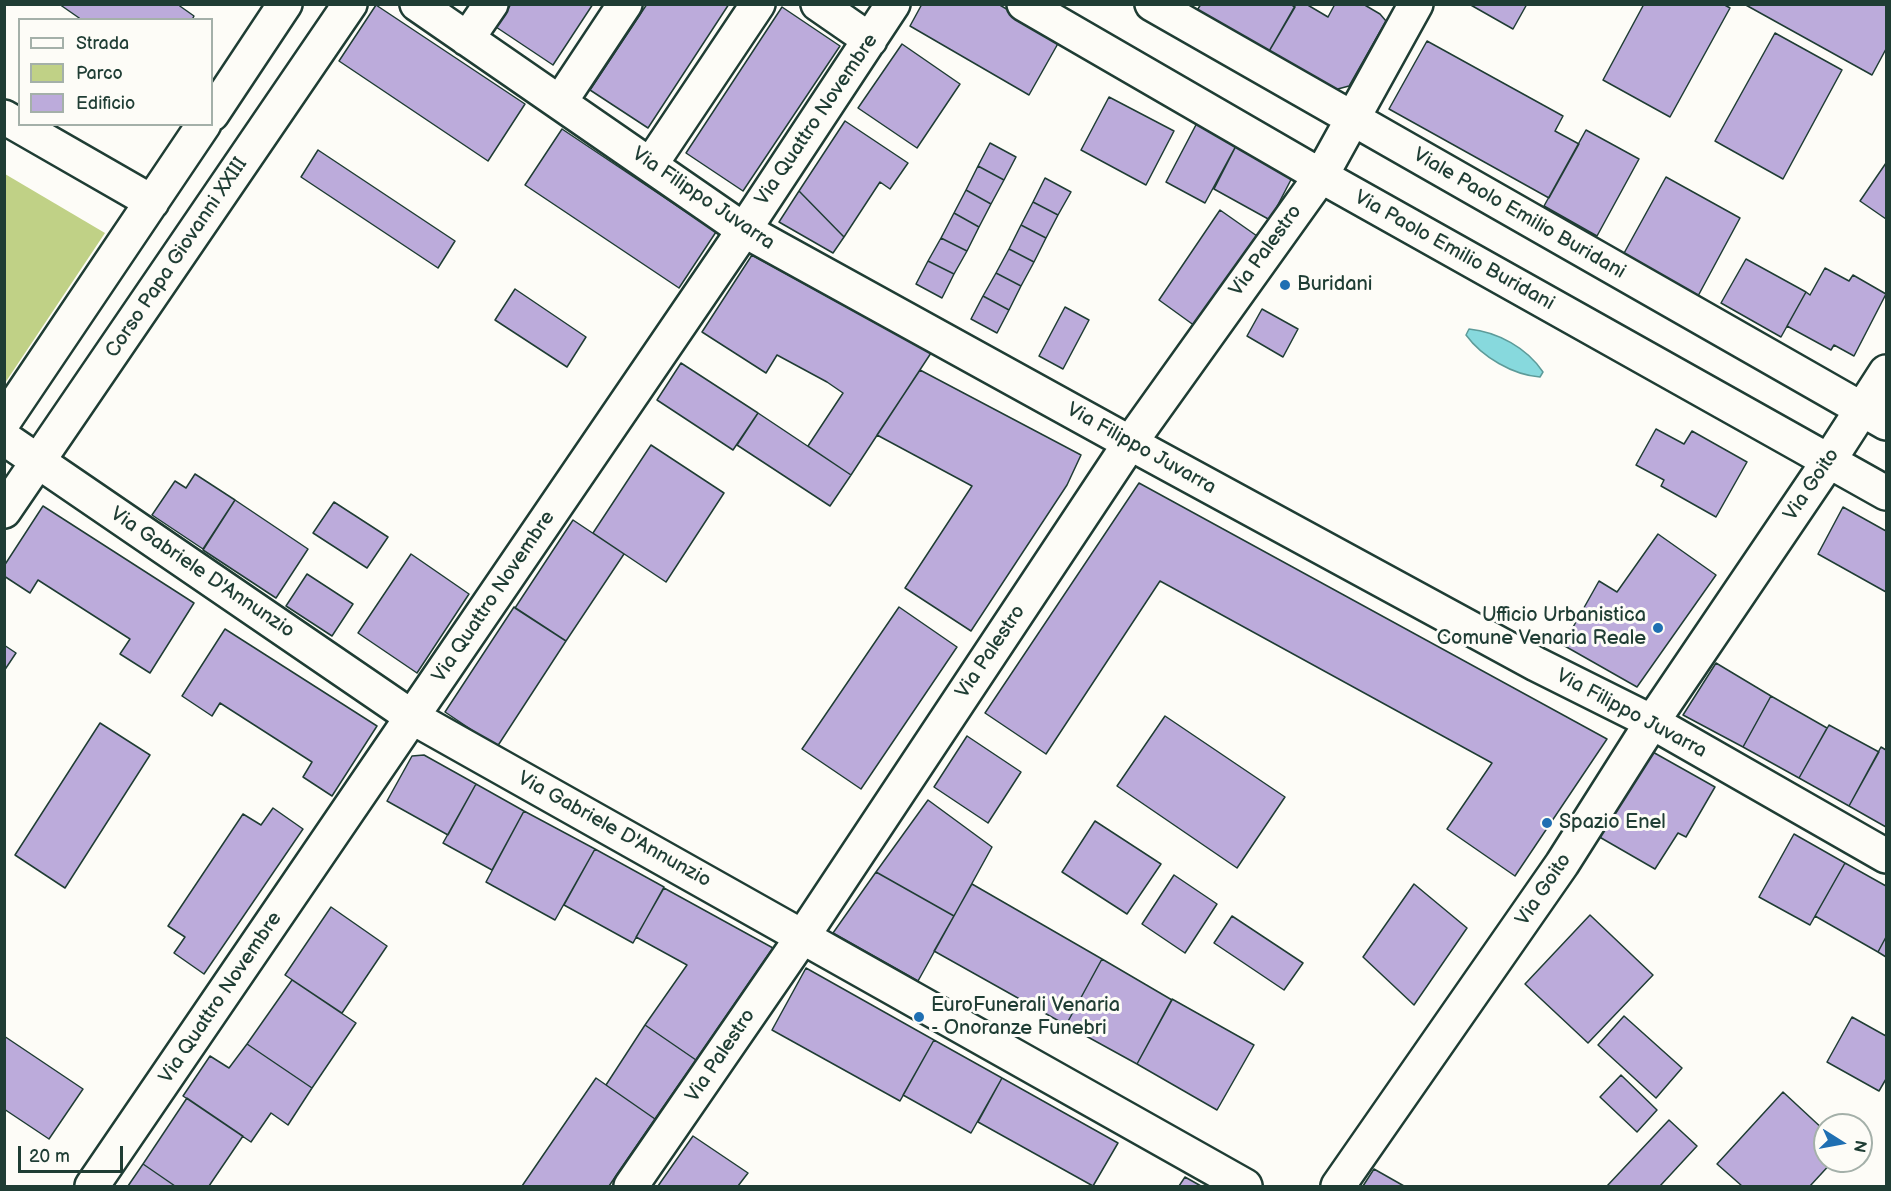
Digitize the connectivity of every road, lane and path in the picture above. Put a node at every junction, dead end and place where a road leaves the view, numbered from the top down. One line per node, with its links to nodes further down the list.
1 (285, 4): 15 (street)
2 (350, 4): 30 (street, Corso Papa Giovanni XXIII)
3 (417, 4): 12 (street, Via Filippo Juvarra)
4 (491, 4): 12 (street)
5 (625, 4): 14 (street)
6 (758, 4): 21 (street)
7 (818, 4): 13 (street)
8 (893, 4): 13 (street, Via Quattro Novembre)
9 (1024, 4): 22 (street, Via Paolo Emilio Buridani)
10 (1152, 4): 17 (street, Viale Paolo Emilio Buridani)
11 (1416, 4): 17 (street, Via Palestro)
12 (467, 39): 14 (street, Via Filippo Juvarra)
13 (870, 40): 24 (street, Via Quattro Novembre)
14 (560, 102): 21 (street, Via Filippo Juvarra)
15 (213, 112)
16 (4, 117): 18 (street)
17 (1352, 119): 22 (street, Via Palestro); 26 (street, Viale Paolo Emilio Buridani)
18 (18, 125)
19 (20, 126): 23 (street)
20 (203, 126): 23 (street)
21 (651, 164): 24 (street, Via Filippo Juvarra)
22 (1321, 176): 29 (street, Via Palestro); 31 (street, Via Paolo Emilio Buridani)
23 (152, 202): 27 (street)
24 (744, 230): 29 (street, Via Filippo Juvarra); 34 (street, Via Quattro Novembre)
25 (1887, 372): 26 (street, Via Goito)
26 (1874, 416): 31 (street, Via Goito)
27 (4, 421)
28 (4, 438): 30 (street, Via Gabriele D'Annunzio)
29 (1130, 443): 35 (street, Via Filippo Juvarra); 37 (street, Via Palestro)
30 (38, 461): 33 (street, Corso Papa Giovanni XXIII); 34 (street, Via Gabriele D'Annunzio)
31 (1828, 462): 32 (street, Via Paolo Emilio Buridani); 35 (street, Via Goito)
32 (1887, 493)
33 (4, 511)
34 (412, 717): 37 (street, Via Gabriele D'Annunzio); 38 (street, Via Quattro Novembre)
35 (1652, 722): 36 (street, Via Filippo Juvarra); 41 (street, Via Goito)
36 (1887, 856)
37 (803, 936): 39 (street, Via Palestro); 40 (street, Via Gabriele D'Annunzio)
38 (92, 1186)
39 (631, 1186)
40 (1245, 1186)
41 (1338, 1186)

